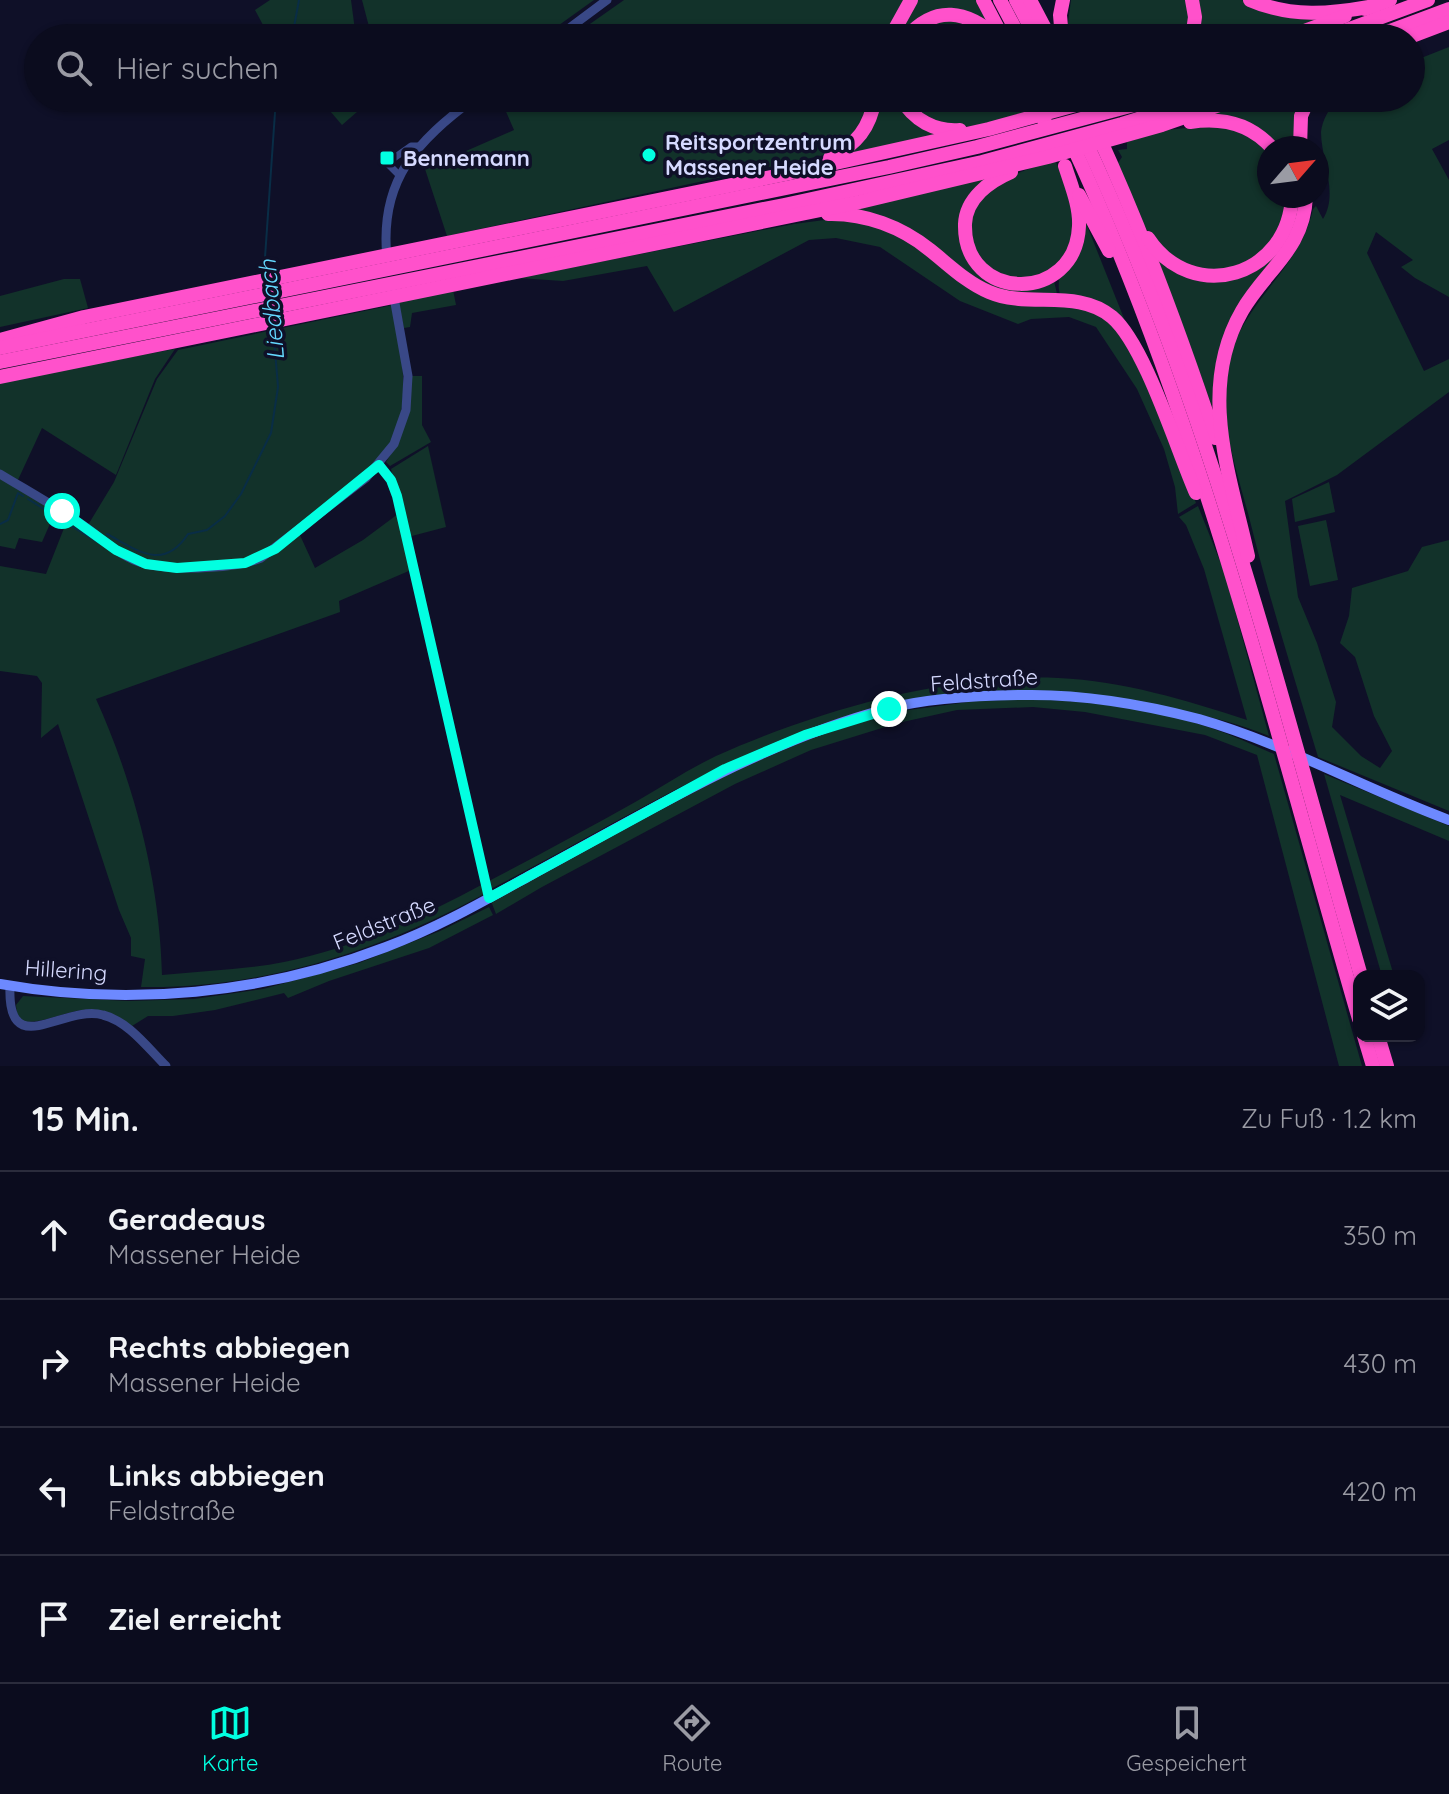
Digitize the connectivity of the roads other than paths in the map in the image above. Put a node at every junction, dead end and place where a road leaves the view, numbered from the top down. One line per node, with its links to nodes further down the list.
1 (607, 0): 15 (street)
2 (911, 0): 16 (highway)
3 (983, 0): 19 (highway)
4 (1000, 0): 20 (highway)
5 (1016, 0): 21 (highway)
6 (1030, 0): 22 (highway)
7 (1063, 0): 23 (highway)
8 (1192, 0): 24 (highway)
9 (1250, 0): 12 (highway)
10 (1390, 0): 12 (highway)
11 (1428, 0): 26 (highway)
12 (1374, 6): 25 (highway)
13 (1449, 9): 27 (highway)
14 (1449, 22): 28 (highway)
15 (575, 24)
16 (898, 24)
17 (921, 24): 18 (highway)
18 (982, 24)
19 (994, 24)
20 (1013, 24)
21 (1029, 24)
22 (1043, 24)
23 (1061, 24)
24 (1194, 24)
25 (1324, 24)
26 (1363, 24)
27 (1409, 24)
28 (1425, 31)
29 (459, 112): 44 (street)
30 (871, 112): 48 (highway)
31 (909, 112): 41 (highway)
32 (1050, 112): 41 (highway)
33 (1050, 112): 47 (highway)
34 (1057, 112): 46 (highway)
35 (1084, 112): 46 (highway)
36 (1105, 112): 54 (highway)
37 (1161, 112): 54 (highway)
38 (1200, 112): 40 (highway)
39 (1303, 112): 43 (highway)
40 (1162, 125): 42 (highway); 45 (highway)
41 (989, 129): 48 (highway)
42 (1260, 136)
43 (1300, 136)
44 (419, 146): 49 (street); 49 (street)
45 (1048, 157): 47 (highway); 53 (highway)
46 (1094, 159): 52 (highway); 55 (highway); 65 (highway)
47 (1065, 166): 55 (highway)
48 (786, 174): 54 (highway)
49 (399, 175): 61 (street)
50 (1290, 208): 52 (highway)
51 (1304, 208): 63 (highway)
52 (1131, 209): 63 (highway)
53 (796, 216): 54 (highway); 64 (highway)
54 (401, 274): 56 (highway); 56 (highway)
55 (1137, 300): 64 (highway)
56 (88, 337): 57 (highway); 58 (highway); 59 (highway); 60 (highway)
57 (0, 340)
58 (0, 348)
59 (0, 362)
60 (0, 377)
61 (379, 465): 62 (street); 67 (street)
62 (0, 474)
63 (1237, 507): 65 (highway)
64 (1230, 572): 71 (highway)
65 (1261, 626): 68 (highway)
66 (1449, 820): 67 (main road, Feldstraße)
67 (489, 898): 70 (main road, Feldstraße)
68 (1359, 970)
69 (5, 985): 70 (main road, Hillering); 74 (street)
70 (130, 994)
71 (1353, 998)
72 (1366, 1042): 75 (highway)
73 (1380, 1042): 76 (highway)
74 (166, 1066)
75 (1373, 1066)
76 (1387, 1066)

